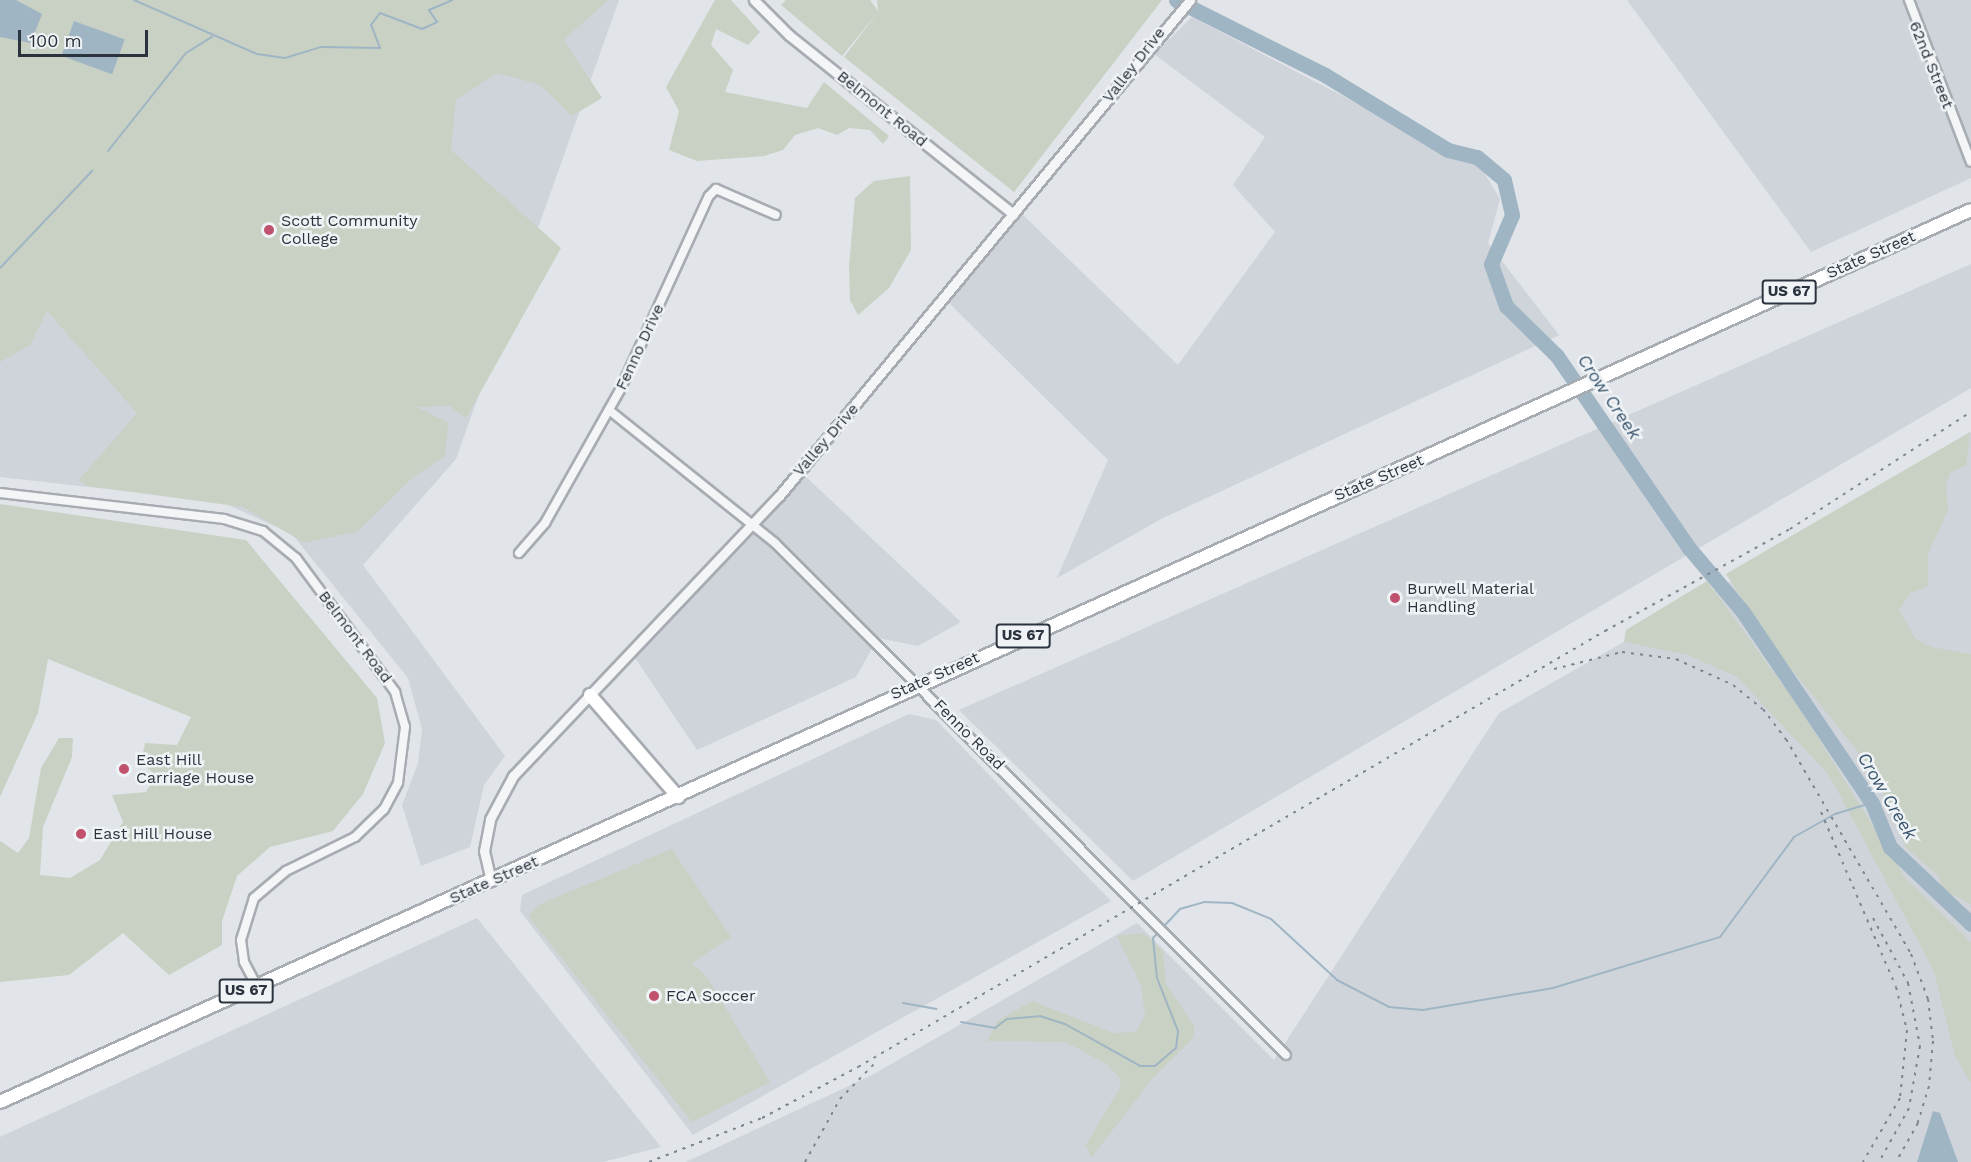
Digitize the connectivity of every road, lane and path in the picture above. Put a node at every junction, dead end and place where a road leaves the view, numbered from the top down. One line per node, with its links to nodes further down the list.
1 (754, 0): 6 (street, Belmont Road)
2 (1190, 0): 6 (street, Valley Drive)
3 (1909, 0): 4 (street, 62nd Street)
4 (1971, 162)
5 (1971, 210): 12 (main road, State Street / US 67)
6 (1013, 214): 10 (street, Valley Drive)
7 (776, 215): 8 (street, Fenno Drive)
8 (609, 410): 10 (street, Fenno Road); 11 (street, Fenno Drive)
9 (0, 493): 16 (street, Belmont Road)
10 (751, 523): 12 (street, Fenno Road); 13 (street, Valley Drive)
11 (519, 553)
12 (918, 684): 14 (main road, State Street / US 67); 17 (street, Fenno Road)
13 (590, 695): 14 (main road); 15 (street, Valley Drive)
14 (678, 797): 15 (main road, State Street / US 67)
15 (491, 881): 16 (main road, State Street / US 67)
16 (257, 986): 18 (main road, State Street / US 67)
17 (1286, 1055)
18 (0, 1102)

